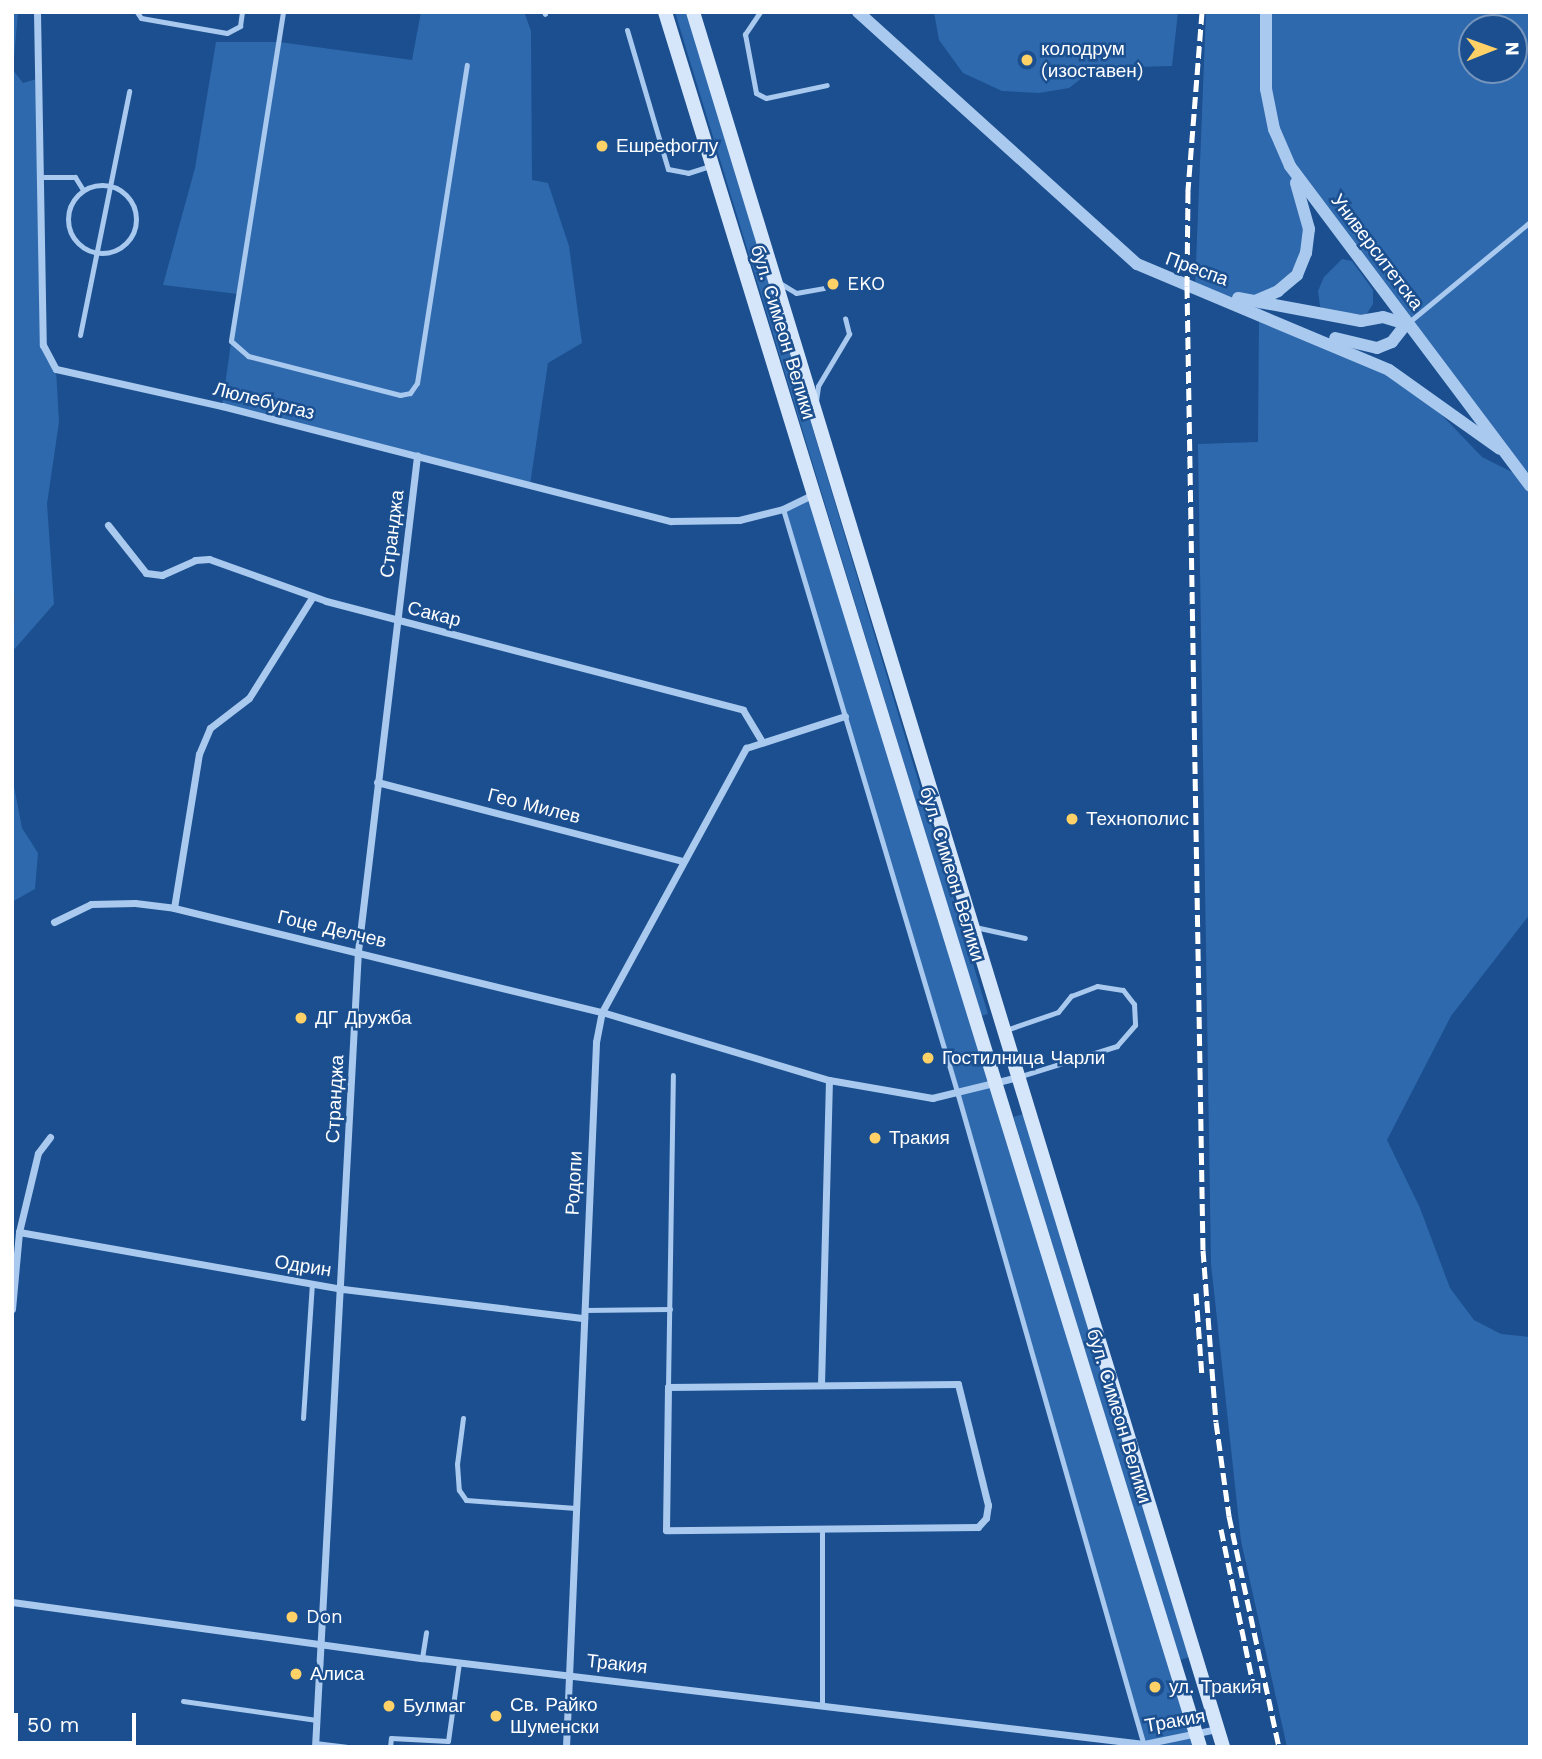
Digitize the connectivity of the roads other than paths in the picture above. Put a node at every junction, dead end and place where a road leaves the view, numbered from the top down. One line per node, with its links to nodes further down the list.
1 (37, 12): 18 (street, Люлебургаз)
2 (137, 12): 3 (lane)
3 (242, 12)
4 (283, 12): 11 (lane)
5 (665, 12): 16 (main road, бул. Симеон Велики)
6 (692, 12): 23 (main road, бул. Симеон Велики)
7 (760, 12): 14 (lane)
8 (858, 12): 25 (street, Преспа)
9 (1266, 12): 17 (street, Университетска)
10 (626, 30): 16 (lane)
11 (467, 65)
12 (827, 85): 14 (lane)
13 (129, 91): 19 (lane)
14 (783, 94): 15 (lane)
15 (785, 103)
16 (712, 166): 34 (main road, бул. Симеон Велики)
17 (1290, 166): 25 (street); 27 (street, Университетска)
18 (44, 177): 20 (lane); 32 (street, Люлебургаз)
19 (110, 186): 20 (lane); 22 (lane); 22 (lane)
20 (83, 190): 22 (lane)
21 (1530, 222): 27 (lane)
22 (97, 252): 29 (lane)
23 (771, 278): 24 (lane); 30 (main road, бул. Симеон Велики)
24 (824, 288)
25 (1256, 307): 27 (street); 28 (street, Преспа)
26 (845, 318): 30 (lane)
27 (1406, 324): 28 (street); 31 (street, Университетска)
28 (1303, 331): 31 (street, Преспа)
29 (80, 335)
30 (813, 414): 45 (main road, бул. Симеон Велики)
31 (1500, 449): 33 (street, Университетска)
32 (418, 455): 35 (street, Люлебургаз); 38 (street, Странджа)
33 (1530, 486)
34 (814, 494): 35 (street, Люлебургаз); 53 (main road, бул. Симеон Велики)
35 (783, 509): 39 (lane)
36 (108, 525): 37 (street, Сакар)
37 (313, 596): 38 (street, Сакар); 43 (street)
38 (397, 620): 40 (street, Сакар); 41 (street, Странджа)
39 (845, 716): 40 (street); 54 (lane)
40 (762, 742): 42 (street, Родопи)
41 (377, 782): 42 (street, Гео Милев); 47 (street, Странджа)
42 (682, 861): 48 (street, Родопи)
43 (174, 908): 44 (street, Гоце Делчев); 47 (street, Гоце Делчев)
44 (54, 922)
45 (972, 927): 46 (lane); 49 (main road, бул. Симеон Велики)
46 (1025, 938)
47 (358, 951): 48 (street, Гоце Делчев); 58 (street, Странджа)
48 (603, 1012): 52 (street, Гоце Делчев); 61 (street, Родопи)
49 (1004, 1031): 51 (main road, бул. Симеон Велики); 51 (lane)
50 (673, 1075): 60 (lane)
51 (1018, 1077): 53 (street, Гоце Делчев); 77 (main road, бул. Симеон Велики)
52 (829, 1080): 54 (street, Гоце Делчев); 62 (street)
53 (997, 1084): 54 (street, Гоце Делчев); 78 (main road, бул. Симеон Велики)
54 (958, 1095): 80 (lane)
55 (50, 1136): 56 (street)
56 (19, 1233): 57 (street, Одрин); 59 (street)
57 (312, 1284): 58 (street, Одрин); 64 (lane)
58 (343, 1289): 61 (street, Одрин); 70 (street, Странджа)
59 (12, 1309)
60 (670, 1309): 61 (lane); 63 (lane)
61 (584, 1314): 66 (street, Родопи)
62 (821, 1385): 63 (street); 67 (street)
63 (668, 1387): 67 (street)
64 (303, 1418)
65 (463, 1418): 66 (lane)
66 (576, 1508): 73 (street, Родопи)
67 (822, 1529): 75 (lane)
68 (12, 1602): 70 (street, Тракия)
69 (426, 1632): 71 (lane)
70 (323, 1645): 71 (street, Тракия); 76 (street, Странджа)
71 (422, 1658): 72 (street, Тракия)
72 (459, 1663): 73 (street, Тракия); 82 (lane)
73 (570, 1675): 75 (street, Тракия); 83 (street, Родопи)
74 (183, 1701): 76 (lane)
75 (822, 1702): 80 (street, Тракия)
76 (317, 1720): 79 (street, Странджа)
77 (1218, 1729): 78 (street, Тракия); 84 (main road, бул. Симеон Велики)
78 (1199, 1742): 80 (street, Тракия)
79 (315, 1745): 81 (lane)
80 (1144, 1745)
81 (346, 1747)
82 (390, 1747)
83 (566, 1747)
84 (1223, 1747)

